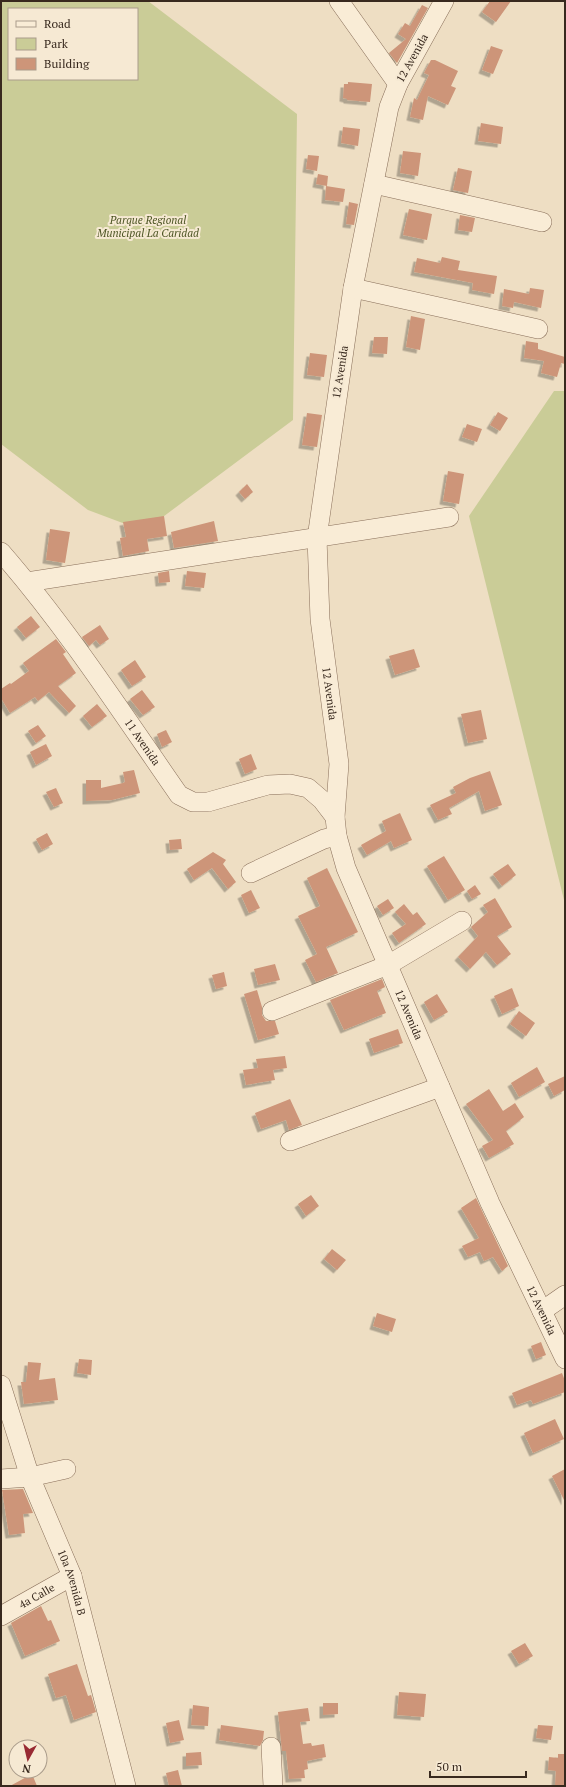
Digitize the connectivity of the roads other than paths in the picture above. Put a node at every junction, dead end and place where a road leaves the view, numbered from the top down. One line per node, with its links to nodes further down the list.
1 (339, 1): 3 (street)
2 (444, 1): 3 (street, 12 Avenida)
3 (398, 84): 4 (street, 12 Avenida)
4 (374, 184): 5 (street); 6 (street, 12 Avenida)
5 (542, 222)
6 (353, 288): 7 (street); 9 (street, 12 Avenida)
7 (538, 329)
8 (450, 517): 9 (street)
9 (317, 538): 11 (street); 12 (street, 12 Avenida)
10 (1, 552): 11 (street, 11 Avenida)
11 (27, 582): 12 (street, 11 Avenida)
12 (334, 817): 13 (street, 12 Avenida)
13 (337, 836): 14 (street); 16 (street, 12 Avenida)
14 (251, 873)
15 (462, 921): 16 (street)
16 (388, 965): 17 (street); 18 (street, 12 Avenida)
17 (272, 1011)
18 (440, 1087): 19 (street); 21 (street, 12 Avenida)
19 (290, 1141)
20 (565, 1295): 21 (street)
21 (542, 1311): 22 (street, 12 Avenida)
22 (565, 1358)
23 (1, 1385): 25 (street, 10a Avenida B)
24 (66, 1469): 25 (street)
25 (30, 1477): 26 (street); 27 (street, 10a Avenida B)
26 (1, 1479)
27 (72, 1576): 28 (street, 4a Calle); 30 (street, 10a Avenida B)
28 (1, 1616)
29 (271, 1747): 31 (street)
30 (126, 1786)
31 (273, 1786)

